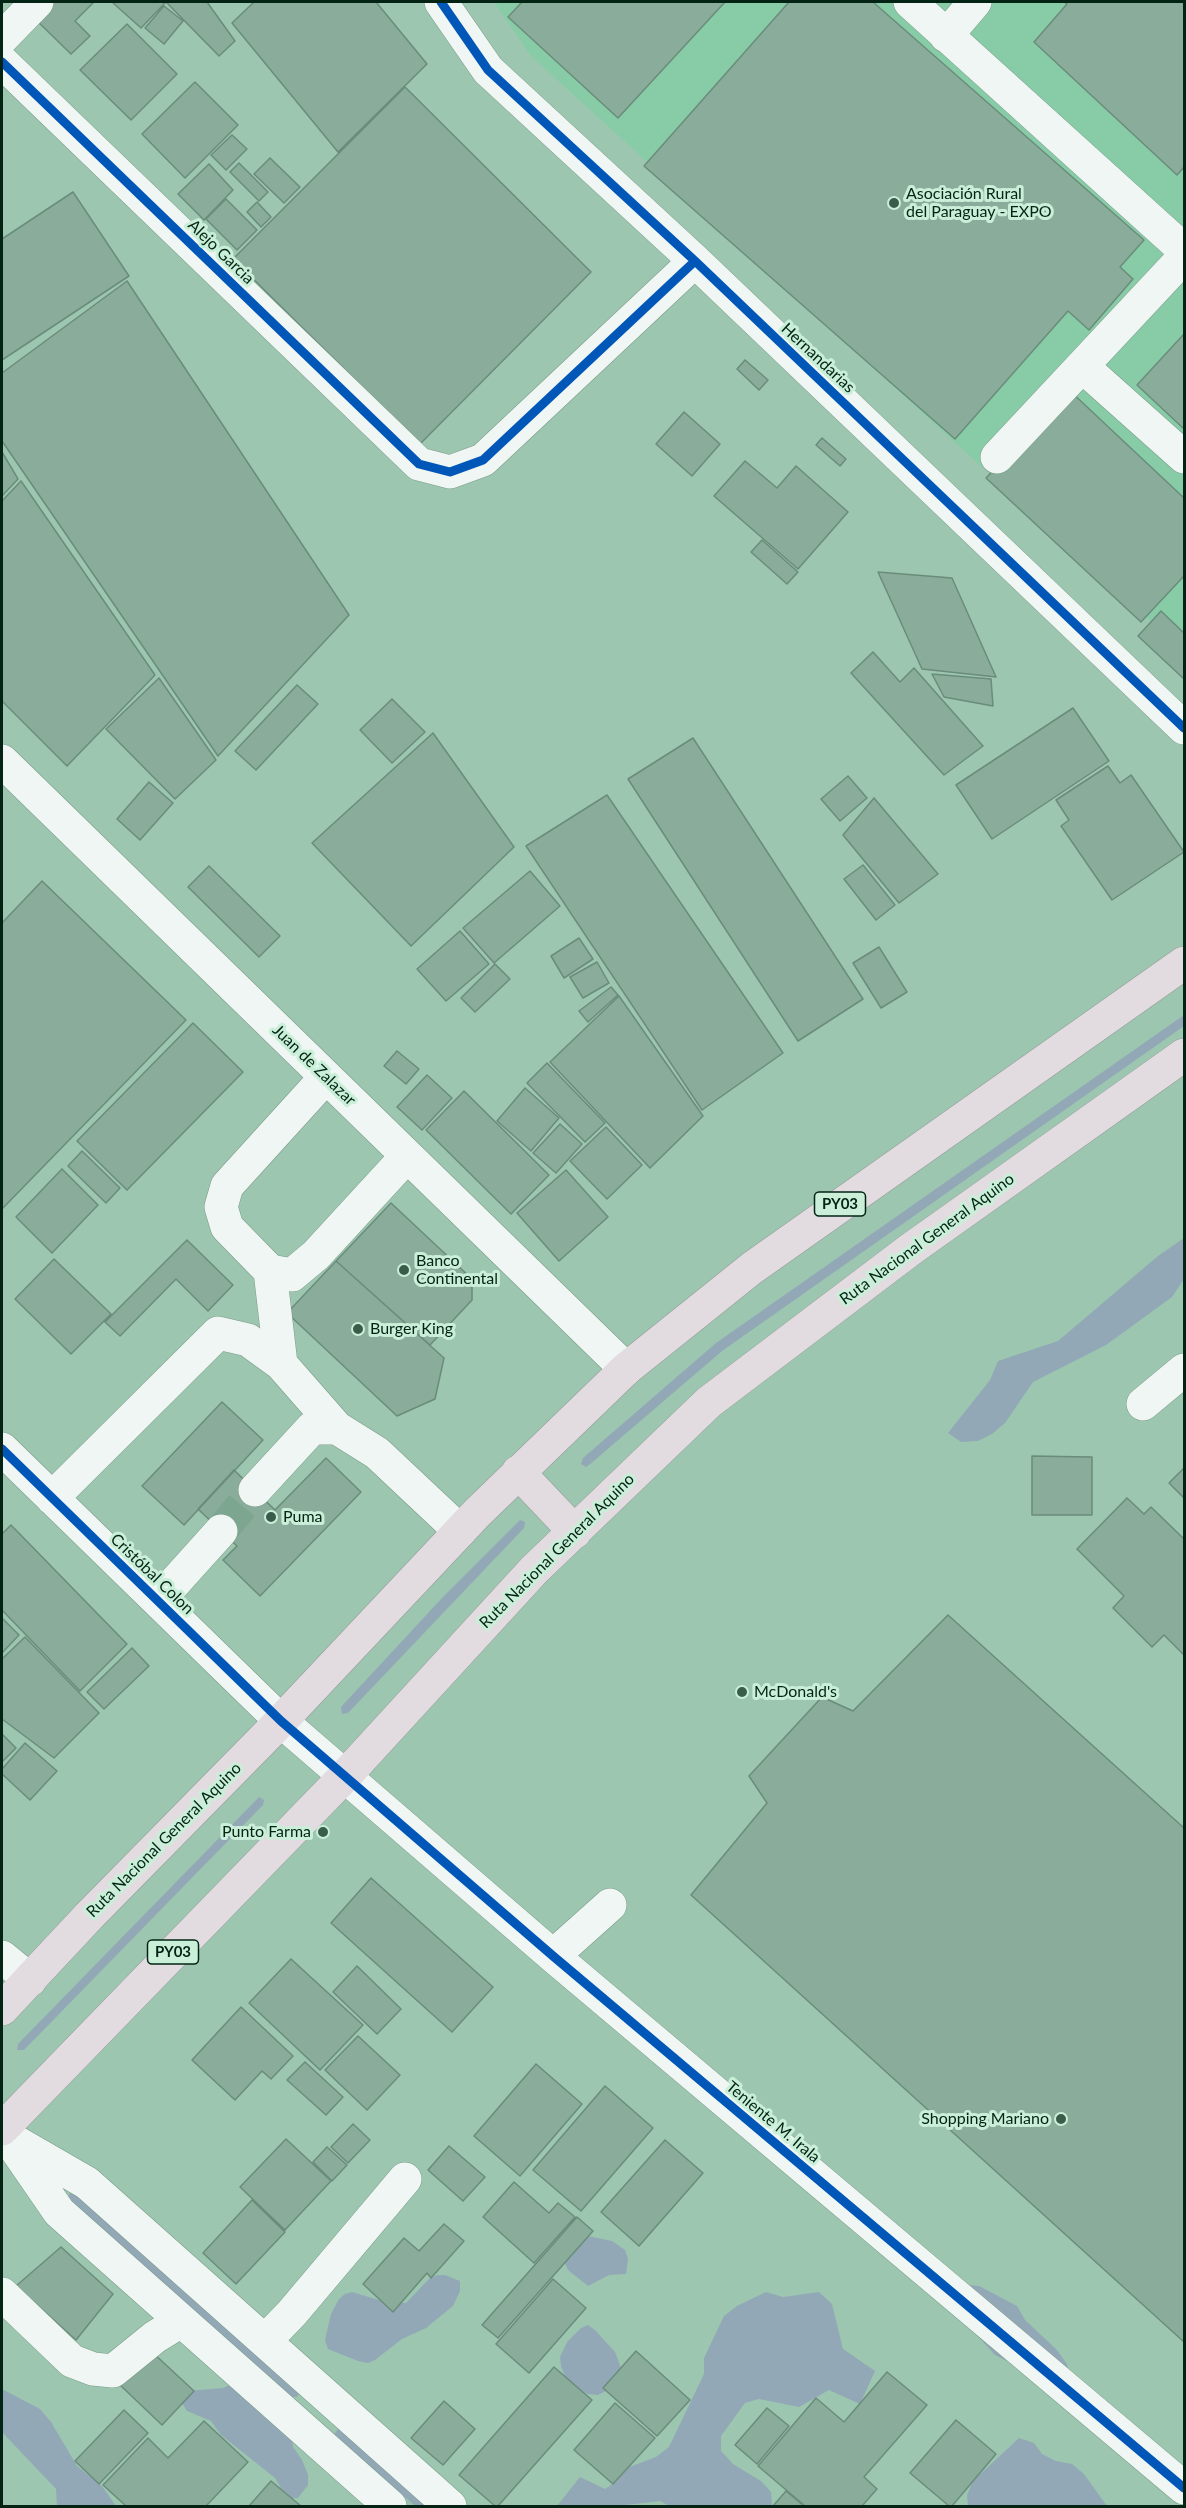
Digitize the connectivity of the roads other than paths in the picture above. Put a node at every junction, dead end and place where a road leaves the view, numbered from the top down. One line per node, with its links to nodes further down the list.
1 (37, 2): 6 (street)
2 (441, 2): 10 (street, Hernandarias)
3 (910, 2): 5 (street)
4 (975, 2): 5 (street)
5 (946, 36): 8 (street)
6 (2, 38)
7 (2, 62): 10 (street, Alejo Garcia)
8 (1185, 250)
9 (1185, 257): 11 (street)
10 (695, 261): 14 (street, Hernandarias)
11 (1082, 366): 12 (street); 13 (street)
12 (1185, 456)
13 (997, 457)
14 (1185, 728)
15 (2, 761): 18 (street, Juan de Zalazar)
16 (1185, 963): 22 (highway, Ruta Nacional General Aquino / PY03)
17 (1185, 1055): 32 (highway, Ruta Nacional General Aquino / PY03)
18 (326, 1077): 19 (street, Juan de Zalazar); 20 (street)
19 (407, 1156): 20 (street); 22 (street, Juan de Zalazar)
20 (270, 1271): 21 (street)
21 (281, 1364): 25 (street); 29 (street)
22 (626, 1369): 27 (highway, Ruta Nacional General Aquino / PY03)
23 (1185, 1370): 24 (street)
24 (1143, 1404)
25 (337, 1428): 28 (street); 30 (street)
26 (2, 1449): 29 (street, Cristóbal Colon)
27 (518, 1472): 30 (highway, Ruta Nacional General Aquino / PY03); 32 (highway)
28 (255, 1490)
29 (52, 1498): 33 (street, Cristóbal Colon)
30 (460, 1530): 34 (highway, Ruta Nacional General Aquino / PY03)
31 (221, 1531): 33 (street)
32 (575, 1532): 35 (highway, Ruta Nacional General Aquino / PY03)
33 (158, 1601): 34 (street, Cristóbal Colon)
34 (281, 1721): 35 (street, Cristóbal Colon); 39 (highway, Ruta Nacional General Aquino / PY03)
35 (345, 1776): 37 (street, Teniente M. Irala); 41 (highway, Ruta Nacional General Aquino / PY03)
36 (610, 1905): 37 (street)
37 (553, 1956): 48 (street, Teniente M. Irala)
38 (2, 1957): 39 (street)
39 (30, 1980): 40 (highway, Ruta Nacional General Aquino / PY03)
40 (2, 2009)
41 (4, 2133): 44 (street); 45 (street)
42 (405, 2179): 45 (street)
43 (2, 2294): 44 (street)
44 (181, 2321): 47 (street)
45 (265, 2341): 46 (street)
46 (323, 2393): 47 (street); 50 (street)
47 (297, 2424): 49 (street)
48 (1185, 2488)
49 (390, 2506)
50 (450, 2506)

